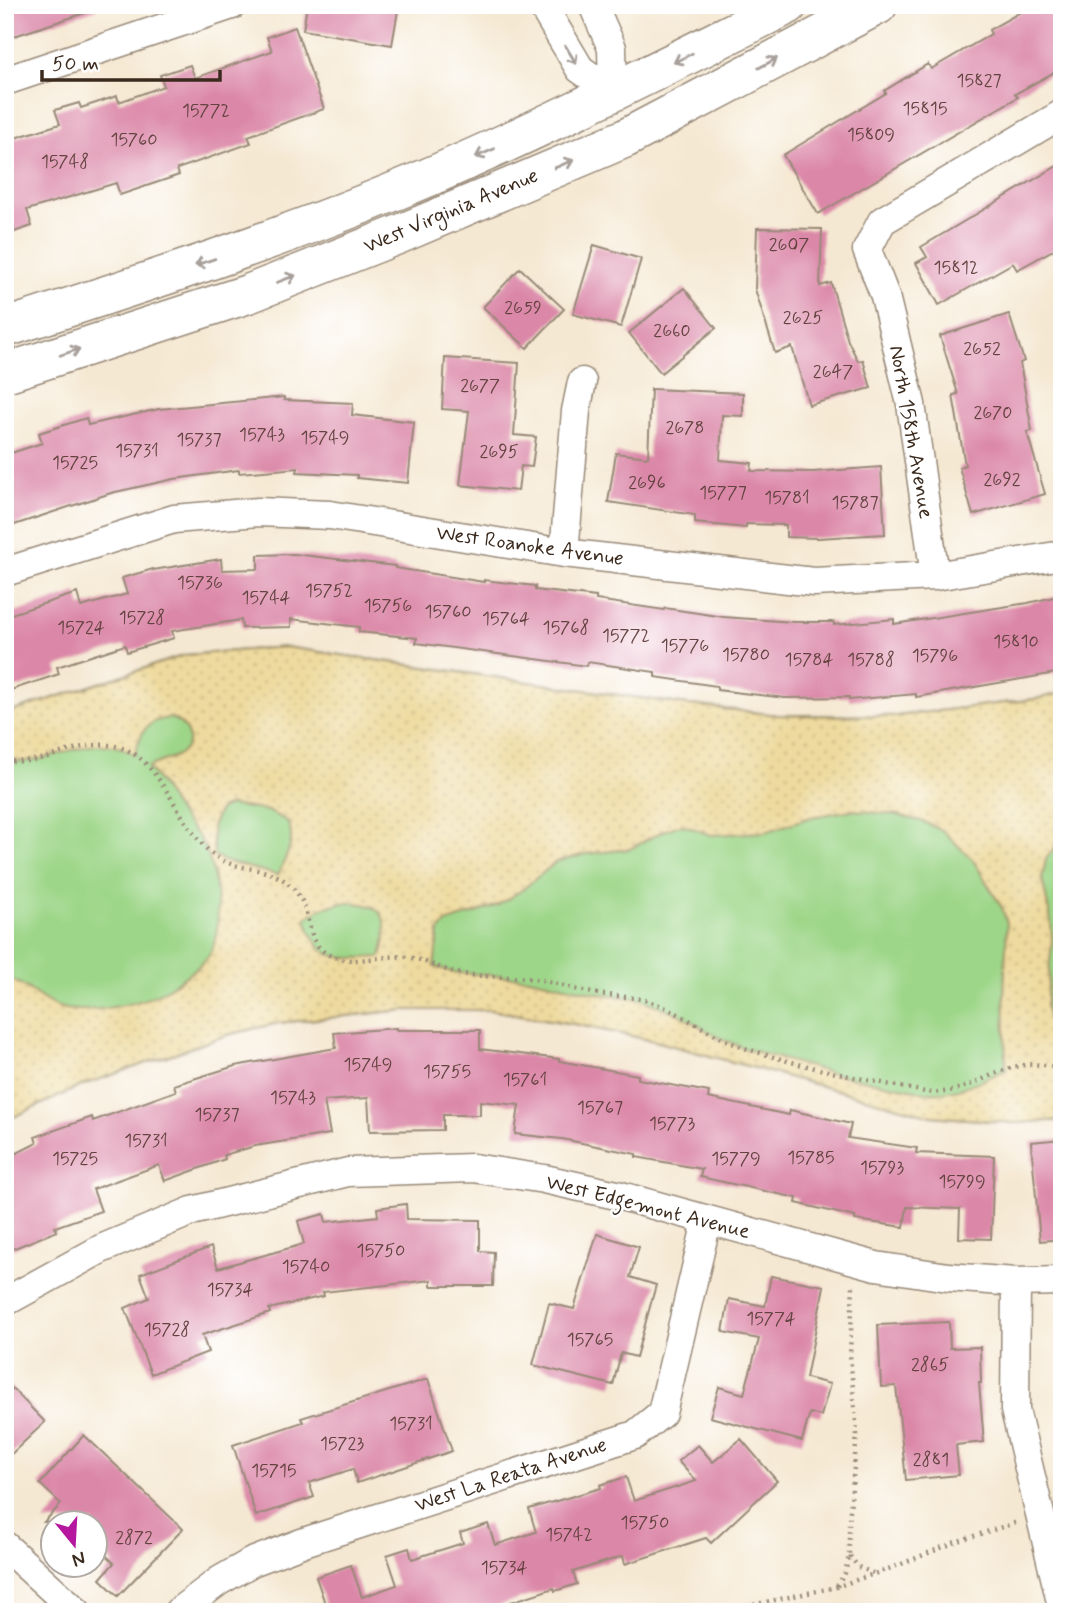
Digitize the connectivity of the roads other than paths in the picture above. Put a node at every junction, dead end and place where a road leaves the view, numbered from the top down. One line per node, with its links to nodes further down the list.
1 (542, 5): 7 (street, one-way to 7)
2 (593, 5): 7 (street)
3 (788, 5): 7 (main road, West Virginia Avenue, one-way to 7)
4 (878, 5): 10 (main road, West Virginia Avenue, one-way to 4)
5 (232, 6): 6 (street)
6 (5, 81)
7 (613, 92): 9 (main road, West Virginia Avenue, one-way to 9)
8 (1062, 114): 15 (street, North 158th Avenue)
9 (5, 328)
10 (5, 373)
11 (582, 382): 12 (street)
12 (564, 554): 14 (street, West Roanoke Avenue); 15 (street, West Roanoke Avenue)
13 (1062, 555): 15 (street, West Roanoke Avenue)
14 (5, 572)
15 (935, 576)
16 (707, 1221): 18 (street, West Edgemont Avenue); 19 (street, West Edgemont Avenue); 23 (street, West La Reata Avenue)
17 (1062, 1281): 18 (street, West Edgemont Avenue)
18 (1016, 1282): 21 (street)
19 (5, 1302)
20 (5, 1546): 22 (street)
21 (1062, 1606)
22 (76, 1612)
23 (178, 1612)

